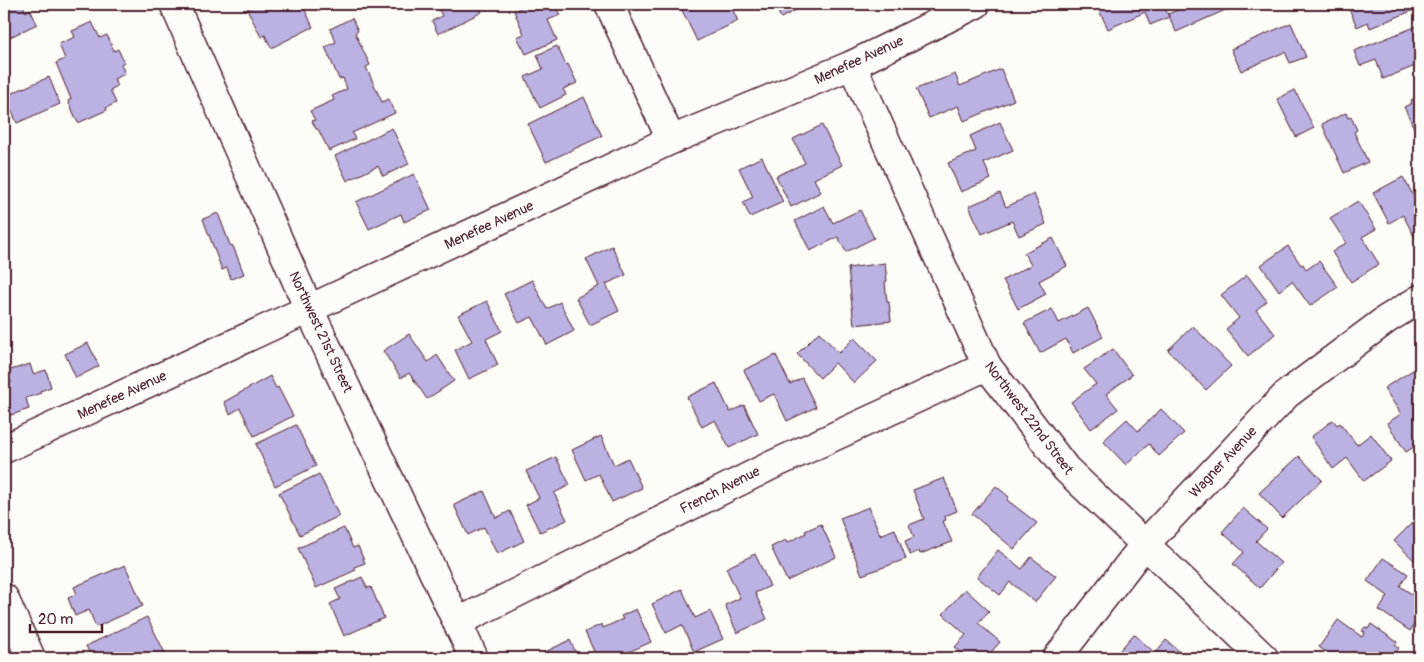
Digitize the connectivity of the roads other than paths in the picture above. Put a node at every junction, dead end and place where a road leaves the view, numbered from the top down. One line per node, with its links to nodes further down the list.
1 (174, 4): 7 (street, Northwest 21st Street)
2 (609, 4): 5 (street)
3 (976, 4): 4 (street, Menefee Avenue)
4 (852, 65): 5 (street, Menefee Avenue); 8 (street, Northwest 22nd Street)
5 (671, 140): 7 (street, Menefee Avenue)
6 (1420, 299): 10 (street, Wagner Avenue)
7 (309, 309): 9 (street, Menefee Avenue); 12 (street, Northwest 21st Street)
8 (987, 366): 10 (street, Northwest 22nd Street); 12 (street, French Avenue)
9 (4, 449)
10 (1144, 545): 15 (street, Wagner Avenue); 16 (street, Northwest 22nd Street)
11 (4, 598): 13 (street)
12 (458, 622): 14 (street, Northwest 21st Street)
13 (31, 658)
14 (474, 658)
15 (1057, 658)
16 (1264, 658)

